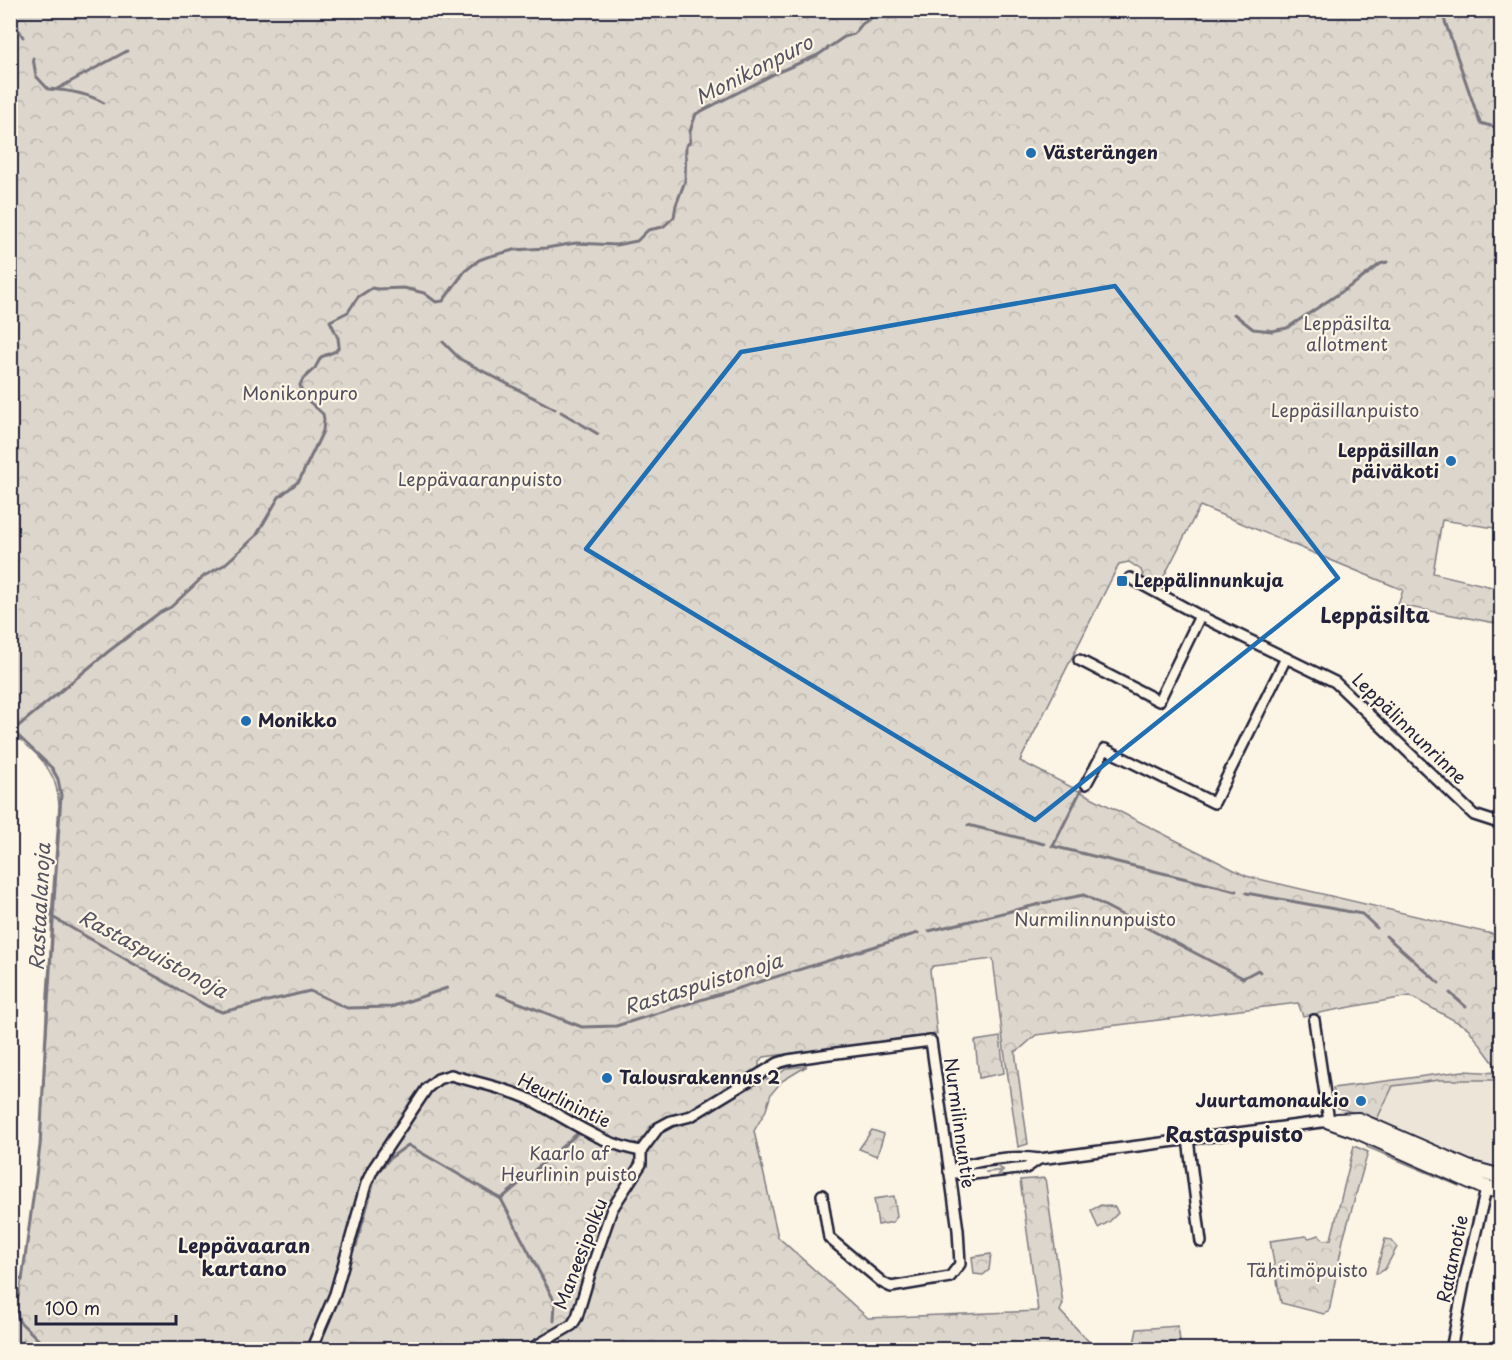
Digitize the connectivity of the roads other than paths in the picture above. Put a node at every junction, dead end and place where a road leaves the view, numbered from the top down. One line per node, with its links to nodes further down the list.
1 (1130, 578): 2 (street, Leppälinnunrinne)
2 (1200, 616): 3 (street, Leppälinnunrinne); 4 (street)
3 (1286, 658): 5 (street); 6 (street, Leppälinnunrinne)
4 (1080, 660)
5 (1086, 784)
6 (1502, 824)
7 (1314, 1020): 8 (street)
8 (1329, 1122): 9 (street); 12 (street)
9 (1188, 1139): 11 (street); 15 (street)
10 (641, 1151): 11 (street, Nurmilinnuntie); 16 (street, Heurlinintie); 17 (street, Maneesipolku)
11 (949, 1171): 14 (street, Nurmilinnuntie)
12 (1493, 1180): 13 (street); 18 (street, Ratamotie)
13 (1502, 1191)
14 (822, 1195)
15 (1200, 1242)
16 (310, 1350)
17 (529, 1350)
18 (1451, 1350)

